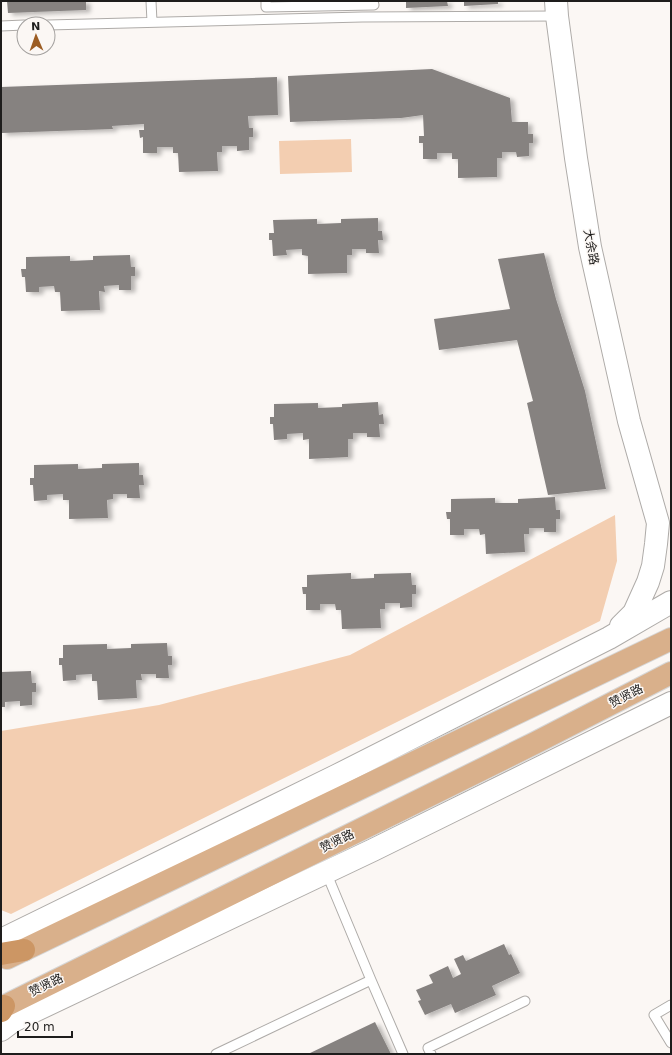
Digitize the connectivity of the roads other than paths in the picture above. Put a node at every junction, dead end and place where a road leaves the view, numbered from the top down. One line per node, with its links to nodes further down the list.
1 (151, 1): 5 (lane)
2 (266, 1): 3 (lane)
3 (373, 1)
4 (557, 8): 5 (lane); 9 (street, 大余路)
5 (152, 22): 7 (lane)
6 (16, 25): 8 (lane)
7 (56, 25)
8 (1, 26)
9 (648, 490): 10 (street); 12 (street)
10 (671, 528)
11 (671, 602): 12 (street)
12 (610, 638): 15 (street); 20 (street)
13 (671, 639): 15 (main road)
14 (671, 672): 18 (main road, 赞贤路)
15 (552, 696): 21 (main road)
16 (671, 703): 17 (street)
17 (620, 728): 18 (street); 19 (street)
18 (535, 743): 27 (main road, 赞贤路)
19 (326, 872): 24 (lane); 28 (street)
20 (1, 940)
21 (24, 950): 22 (highway); 23 (main road)
22 (1, 954)
23 (1, 960)
24 (371, 980): 30 (lane); 31 (lane)
25 (524, 1001): 32 (lane)
26 (671, 1005): 29 (lane)
27 (2, 1008)
28 (1, 1030)
29 (671, 1043)
30 (216, 1054)
31 (403, 1054)
32 (431, 1054)

